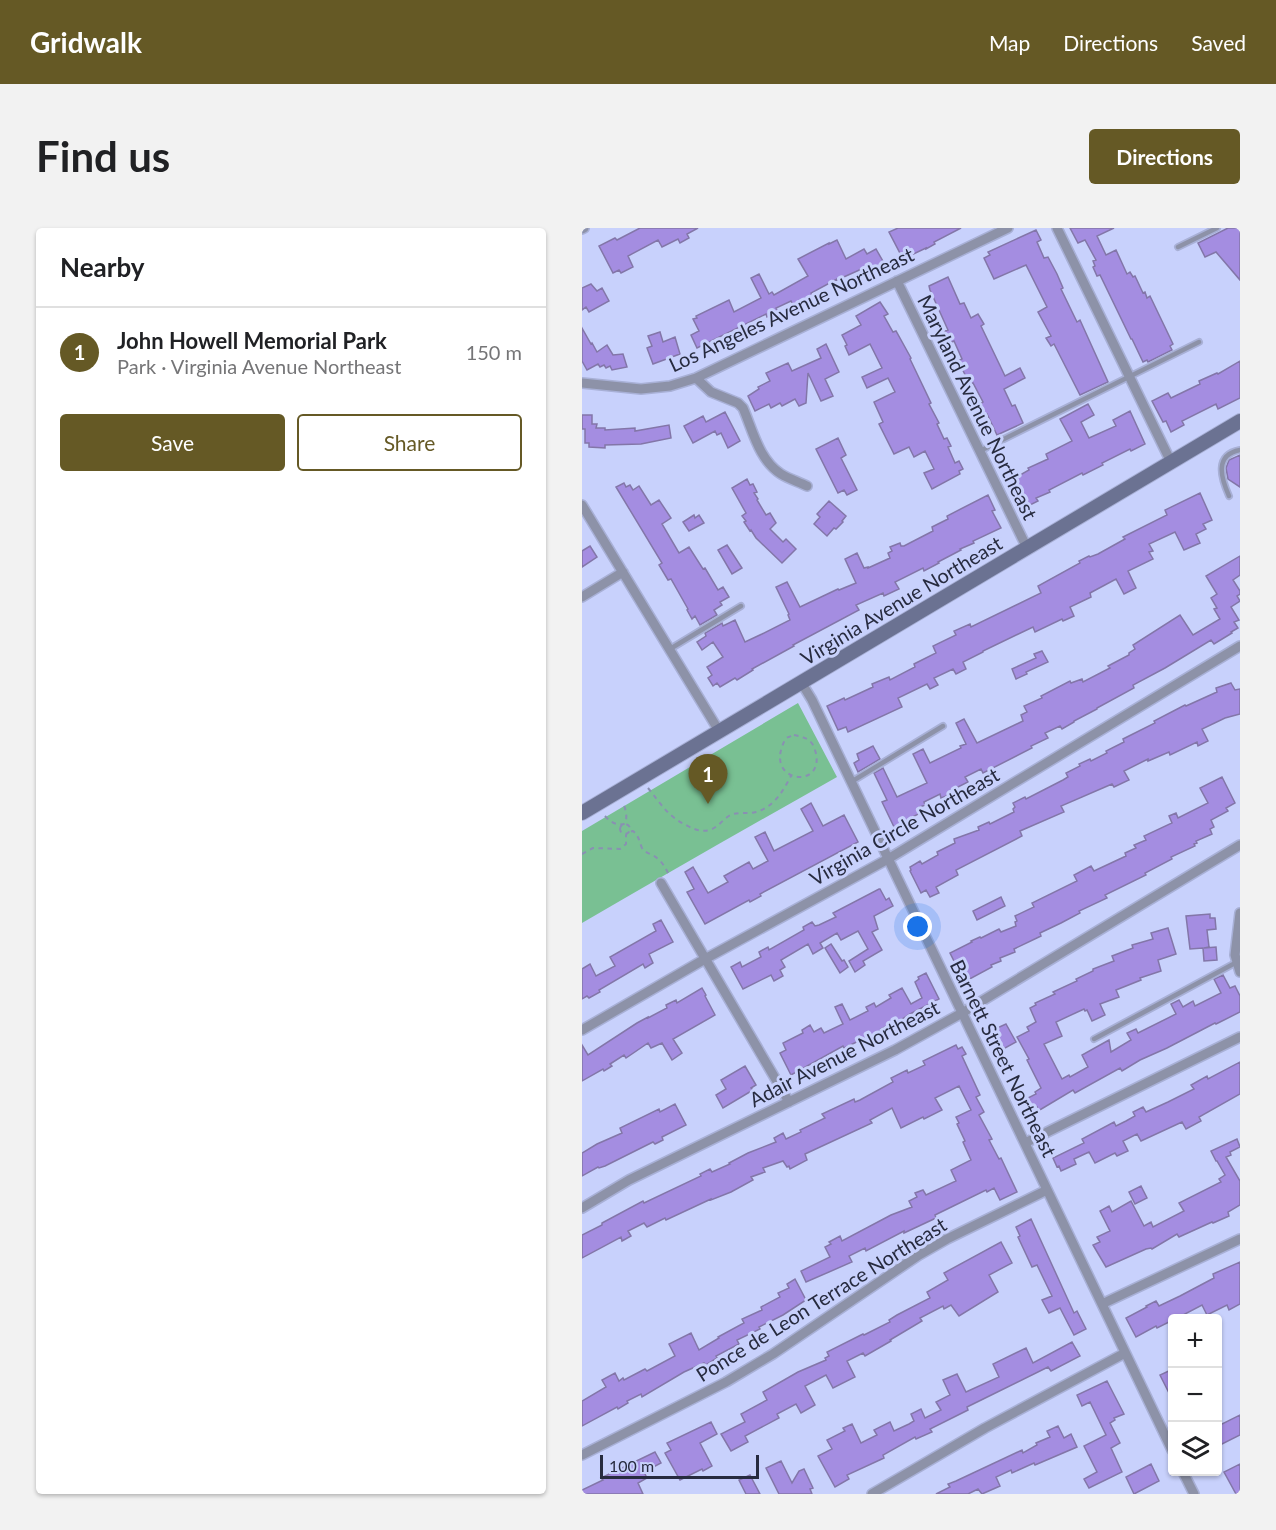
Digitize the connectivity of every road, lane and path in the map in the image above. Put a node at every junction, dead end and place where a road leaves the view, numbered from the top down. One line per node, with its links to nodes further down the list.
1 (1008, 228): 5 (street, Los Angeles Avenue Northeast)
2 (1057, 228): 7 (street)
3 (1217, 228): 4 (lane)
4 (1178, 247)
5 (897, 281): 8 (street, Los Angeles Avenue Northeast); 12 (street, Maryland Avenue Northeast)
6 (1199, 342): 7 (lane)
7 (1130, 377): 12 (lane); 13 (street)
8 (696, 378): 9 (street, Los Angeles Avenue Northeast); 14 (street)
9 (582, 383)
10 (1240, 421): 13 (street, Virginia Avenue Northeast)
11 (1240, 450): 15 (lane)
12 (980, 451): 17 (street, Maryland Avenue Northeast)
13 (1171, 462): 17 (street, Virginia Avenue Northeast)
14 (807, 486)
15 (1229, 496)
16 (582, 505): 18 (street)
17 (1027, 548): 23 (street, Virginia Avenue Northeast)
18 (623, 572): 19 (street); 22 (street)
19 (582, 597)
20 (741, 606): 22 (lane)
21 (1240, 646): 36 (street, Virginia Circle Northeast)
22 (670, 649): 25 (street)
23 (801, 682): 25 (street, Virginia Avenue Northeast); 27 (street, Barnett Street Northeast)
24 (943, 726): 27 (lane)
25 (719, 731): 30 (street, Virginia Avenue Northeast)
26 (791, 776): 26 (path); 28 (path)
27 (851, 782): 36 (street, Barnett Street Northeast)
28 (648, 788)
29 (624, 805): 32 (path)
30 (582, 813)
31 (605, 816): 32 (path)
32 (624, 824): 33 (path); 33 (path)
33 (628, 832): 35 (path); 37 (path)
34 (1240, 845): 43 (street, Adair Avenue Northeast)
35 (582, 854)
36 (888, 859): 40 (street, Virginia Circle Northeast); 43 (street, Barnett Street Northeast)
37 (669, 875)
38 (661, 883): 40 (street)
39 (1240, 913): 41 (street)
40 (705, 959): 44 (street, Virginia Circle Northeast); 47 (street)
41 (1237, 962): 42 (street); 46 (lane)
42 (1240, 972)
43 (962, 1013): 47 (street, Adair Avenue Northeast); 48 (street, Barnett Street Northeast)
44 (582, 1030)
45 (1240, 1037): 48 (street)
46 (1094, 1039)
47 (789, 1102): 50 (street, Adair Avenue Northeast)
48 (1025, 1143): 49 (street, Barnett Street Northeast)
49 (1047, 1190): 52 (street, Barnett Street Northeast); 55 (street, Ponce de Leon Terrace Northeast)
50 (582, 1208)
51 (1240, 1239): 52 (street)
52 (1102, 1304): 53 (street, Barnett Street Northeast)
53 (1125, 1353): 54 (street, Barnett Street Northeast); 57 (street)
54 (1168, 1440)
55 (582, 1455)
56 (1185, 1476): 58 (street)
57 (872, 1494)
58 (1194, 1494)

